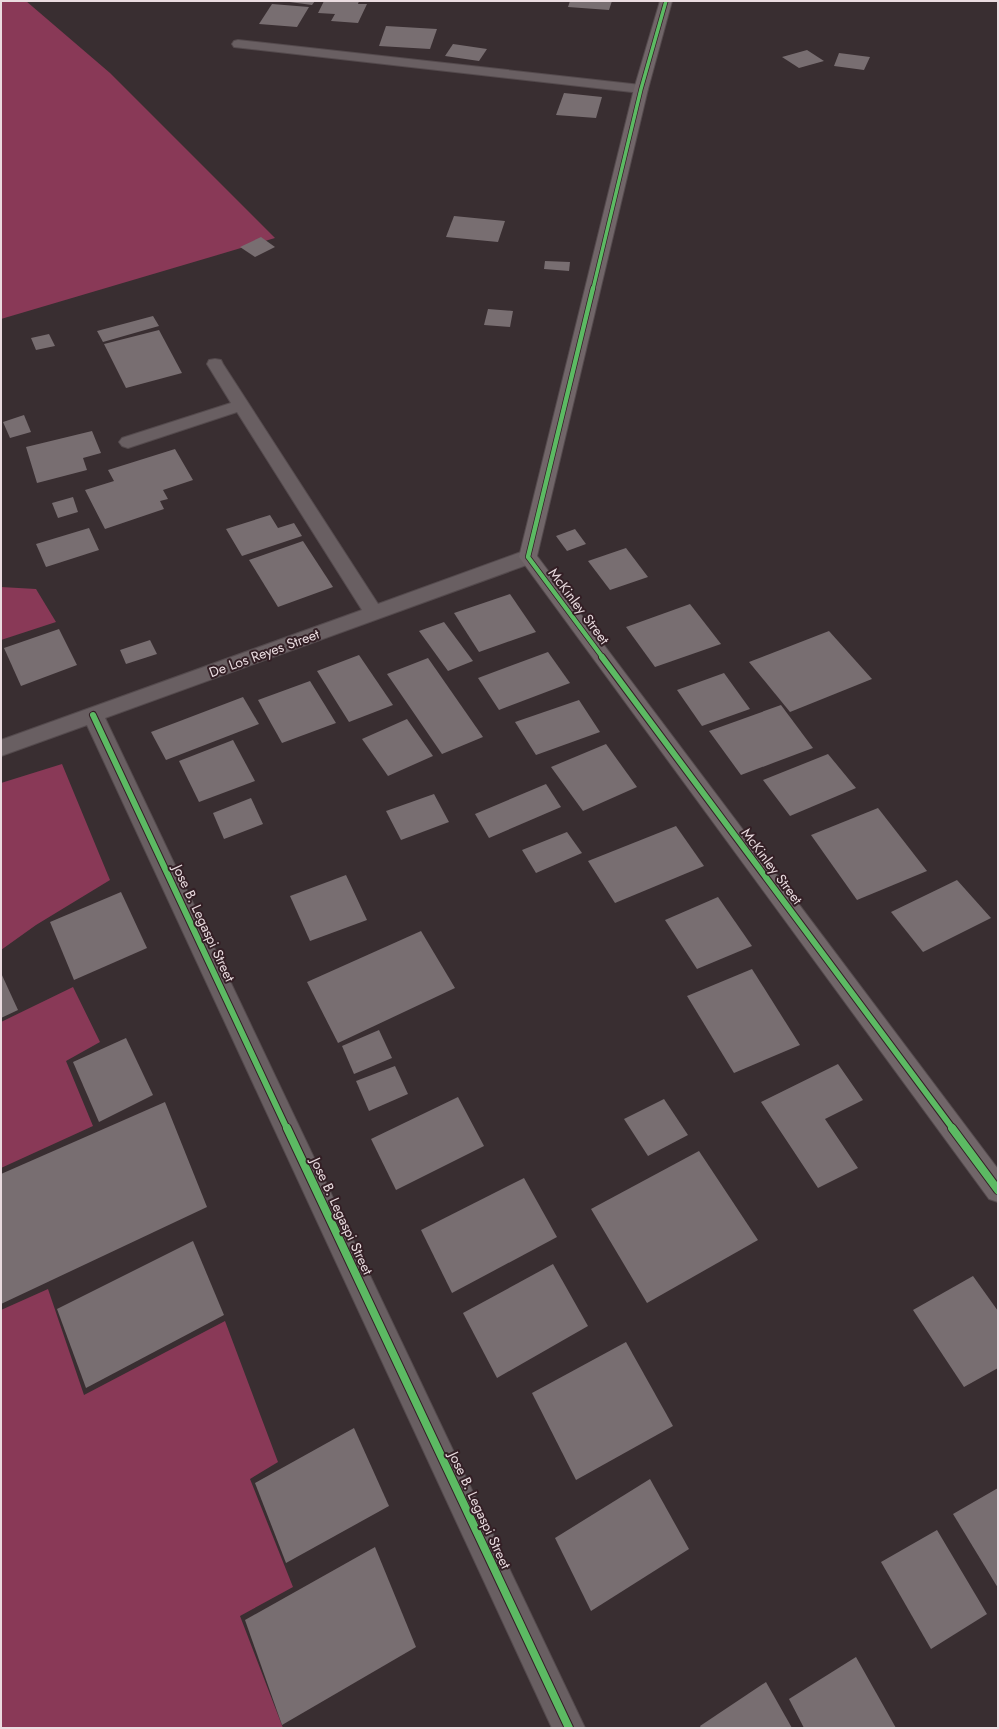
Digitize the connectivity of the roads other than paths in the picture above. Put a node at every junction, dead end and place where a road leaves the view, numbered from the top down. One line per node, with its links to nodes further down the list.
1 (666, 1): 3 (street)
2 (238, 44): 3 (street)
3 (640, 89): 7 (street)
4 (215, 364): 5 (street)
5 (241, 405): 6 (street); 8 (street)
6 (128, 442)
7 (528, 557): 8 (street, De Los Reyes Street); 11 (street, McKinley Street)
8 (374, 613): 9 (street, De Los Reyes Street)
9 (93, 715): 10 (street, De Los Reyes Street); 12 (street, Jose B. Legaspi Street)
10 (1, 748)
11 (998, 1190)
12 (569, 1728)

